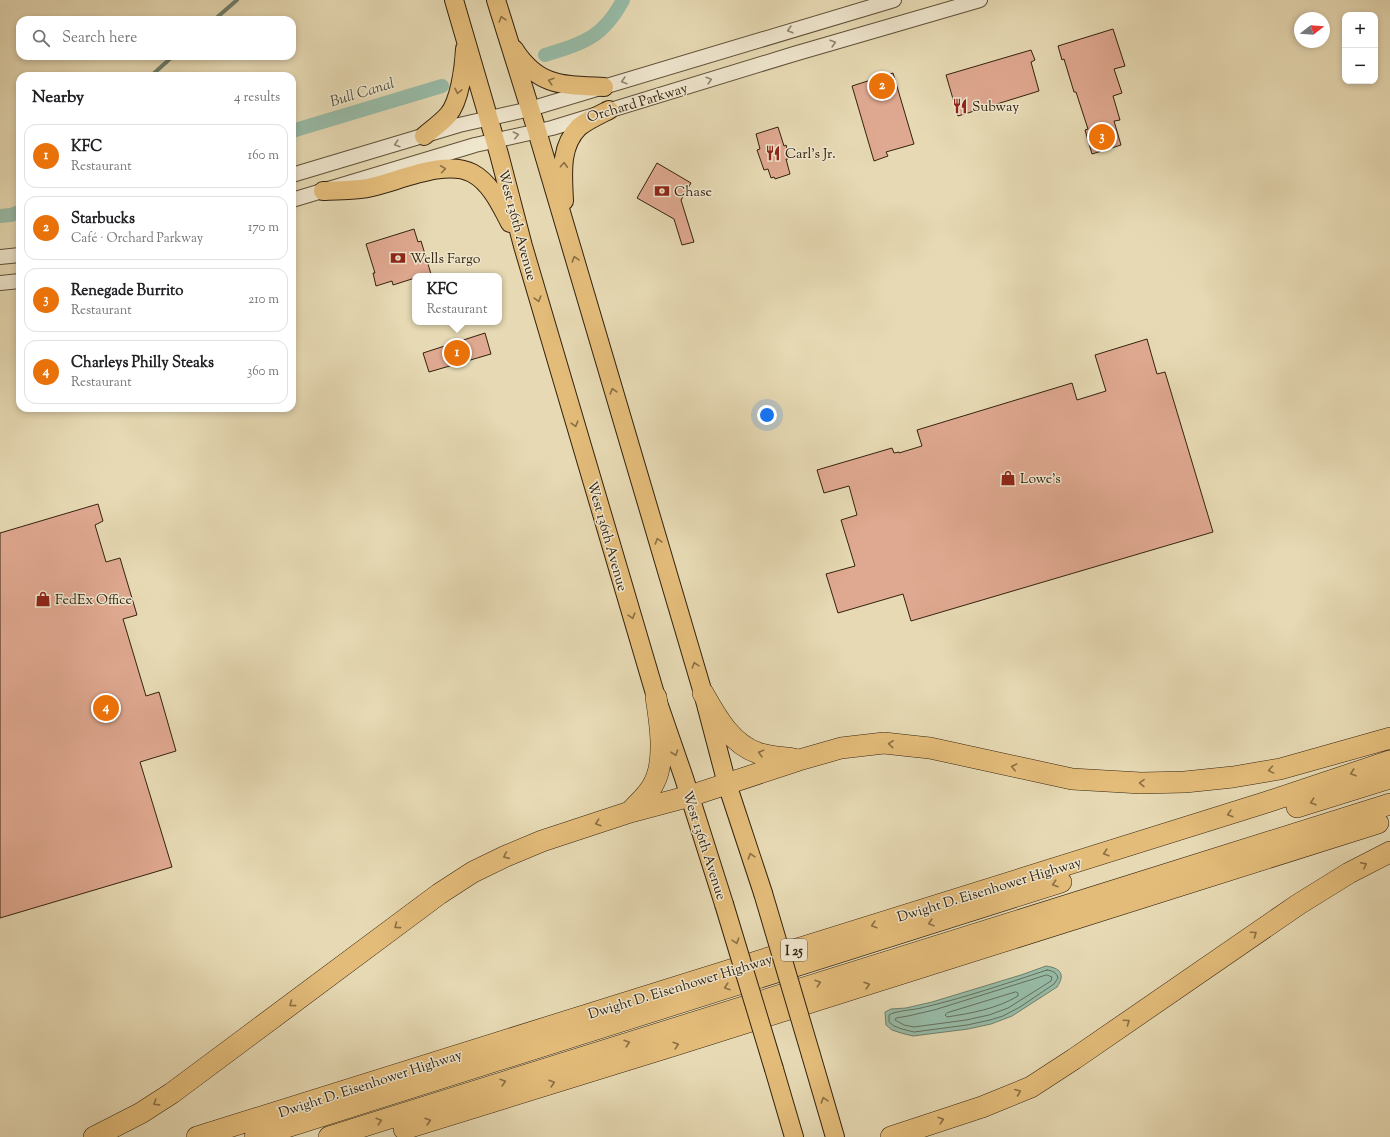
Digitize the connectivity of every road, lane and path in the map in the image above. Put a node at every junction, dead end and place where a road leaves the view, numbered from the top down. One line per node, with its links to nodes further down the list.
1 (454, 0): 5 (main road, West 136th Avenue)
2 (496, 0): 6 (main road, one-way to 2)
3 (894, 0): 7 (street, Orchard Parkway, one-way to 7)
4 (980, 0): 9 (street, Orchard Parkway, one-way to 4)
5 (465, 38): 10 (main road, West 136th Avenue); 12 (main road, one-way to 12)
6 (508, 38): 7 (main road, one-way to 6); 8 (main road)
7 (604, 87): 8 (street, Orchard Parkway)
8 (530, 109): 10 (street, Orchard Parkway); 11 (main road)
9 (609, 110): 11 (street, Orchard Parkway); 17 (main road, one-way to 9)
10 (489, 118): 12 (street, Orchard Parkway); 13 (main road, West 136th Avenue)
11 (537, 131): 13 (street, Orchard Parkway, one-way to 11); 17 (main road)
12 (424, 136): 14 (street, Orchard Parkway, one-way to 14)
13 (495, 140): 15 (street, Orchard Parkway); 18 (main road, West 136th Avenue)
14 (296, 174)
15 (323, 191): 16 (street, Orchard Parkway); 18 (main road, one-way to 18)
16 (296, 199)
17 (567, 231): 23 (main road, one-way to 17)
18 (523, 246): 24 (main road, West 136th Avenue, one-way to 24)
19 (16, 255): 20 (street)
20 (0, 257)
21 (16, 281): 22 (street)
22 (0, 283)
23 (703, 693): 26 (highway, one-way to 23); 29 (main road)
24 (656, 697): 30 (main road, West 136th Avenue, one-way to 30); 32 (highway)
25 (1390, 738): 26 (highway, one-way to 26)
26 (799, 760): 29 (highway)
27 (1390, 761): 37 (highway, Dwight D. Eisenhower Highway / I 25, one-way to 37)
28 (1390, 778): 38 (highway, one-way to 38)
29 (727, 784): 30 (highway); 42 (main road, one-way to 29, bridge)
30 (690, 796): 32 (highway); 41 (main road, West 136th Avenue, one-way to 41, bridge)
31 (1390, 804): 39 (highway, one-way to 31)
32 (630, 812): 36 (highway, one-way to 36)
33 (1390, 819): 40 (highway, one-way to 33)
34 (1390, 852): 35 (highway, one-way to 34)
35 (898, 1136)
36 (94, 1137)
37 (198, 1137)
38 (255, 1137)
39 (329, 1137)
40 (377, 1137)
41 (794, 1137)
42 (835, 1137)

